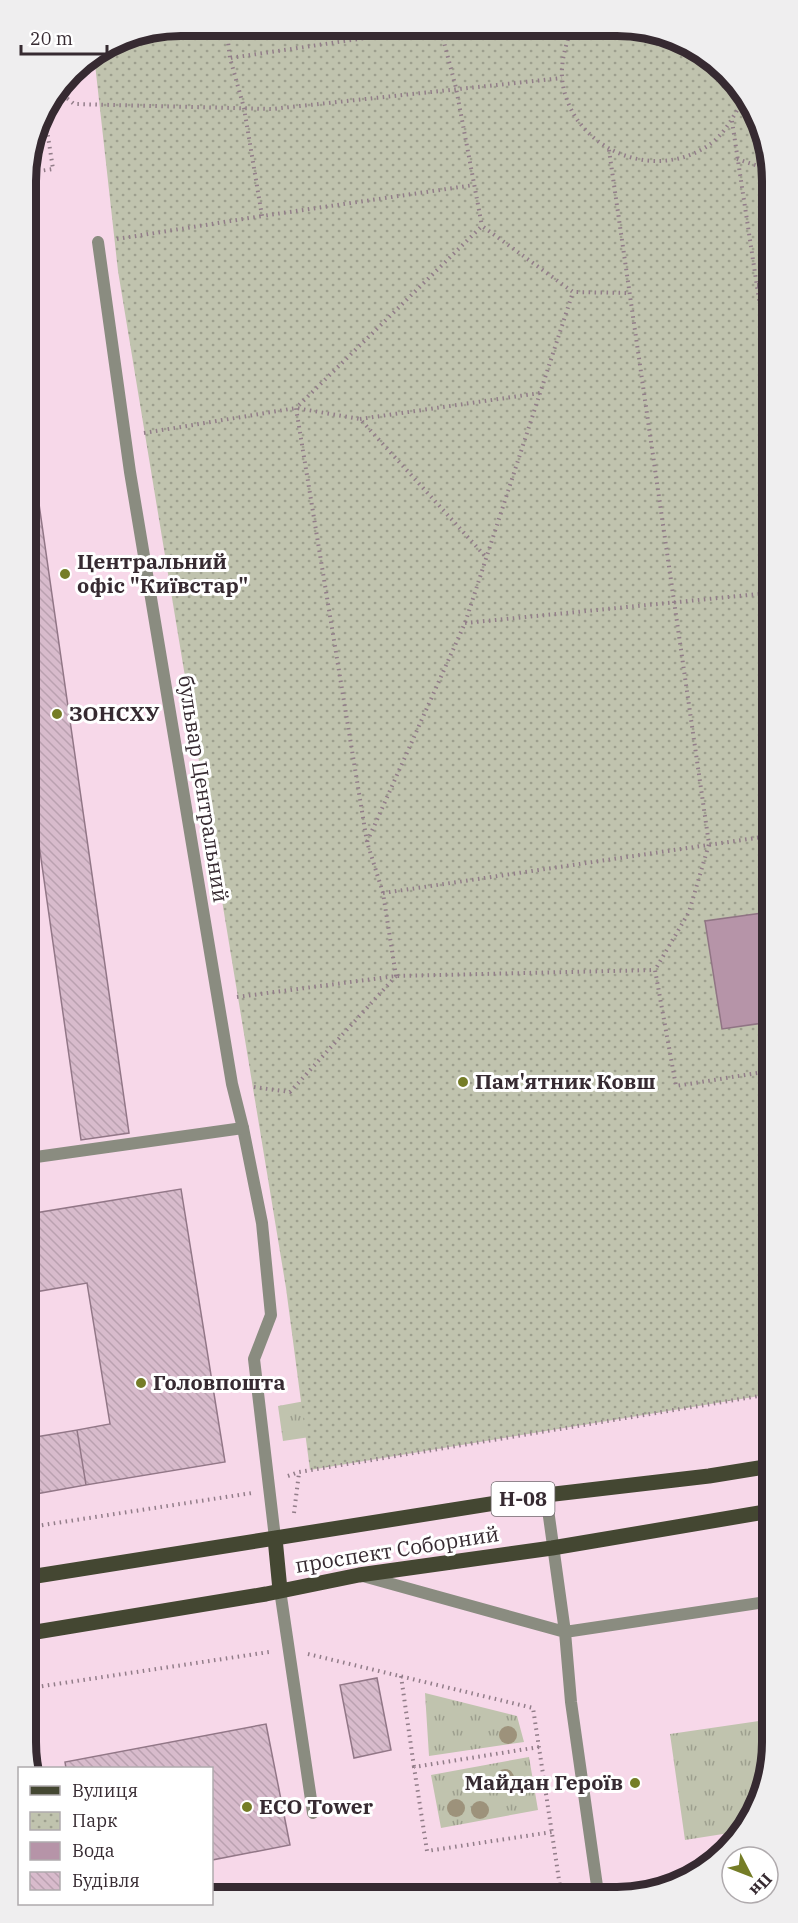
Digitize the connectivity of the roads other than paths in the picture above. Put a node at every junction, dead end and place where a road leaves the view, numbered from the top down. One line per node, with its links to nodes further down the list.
1 (98, 242): 2 (street, бульвар Центральний)
2 (243, 1128): 3 (street); 7 (street, бульвар Центральний)
3 (36, 1157)
4 (762, 1467): 5 (main road, проспект Соборний / Н-08)
5 (546, 1495): 7 (main road, проспект Соборний / Н-08); 8 (street)
6 (762, 1513): 8 (main road, проспект Соборний / Н-08)
7 (275, 1538): 10 (main road, проспект Соборний / Н-08); 11 (main road)
8 (552, 1548): 9 (main road, проспект Соборний / Н-08); 14 (street)
9 (359, 1575): 11 (main road, проспект Соборний / Н-08); 14 (street)
10 (36, 1576)
11 (280, 1590): 13 (main road, проспект Соборний / Н-08); 15 (street)
12 (762, 1602): 14 (street)
13 (36, 1632)
14 (565, 1632): 16 (street)
15 (313, 1813)
16 (597, 1887)

